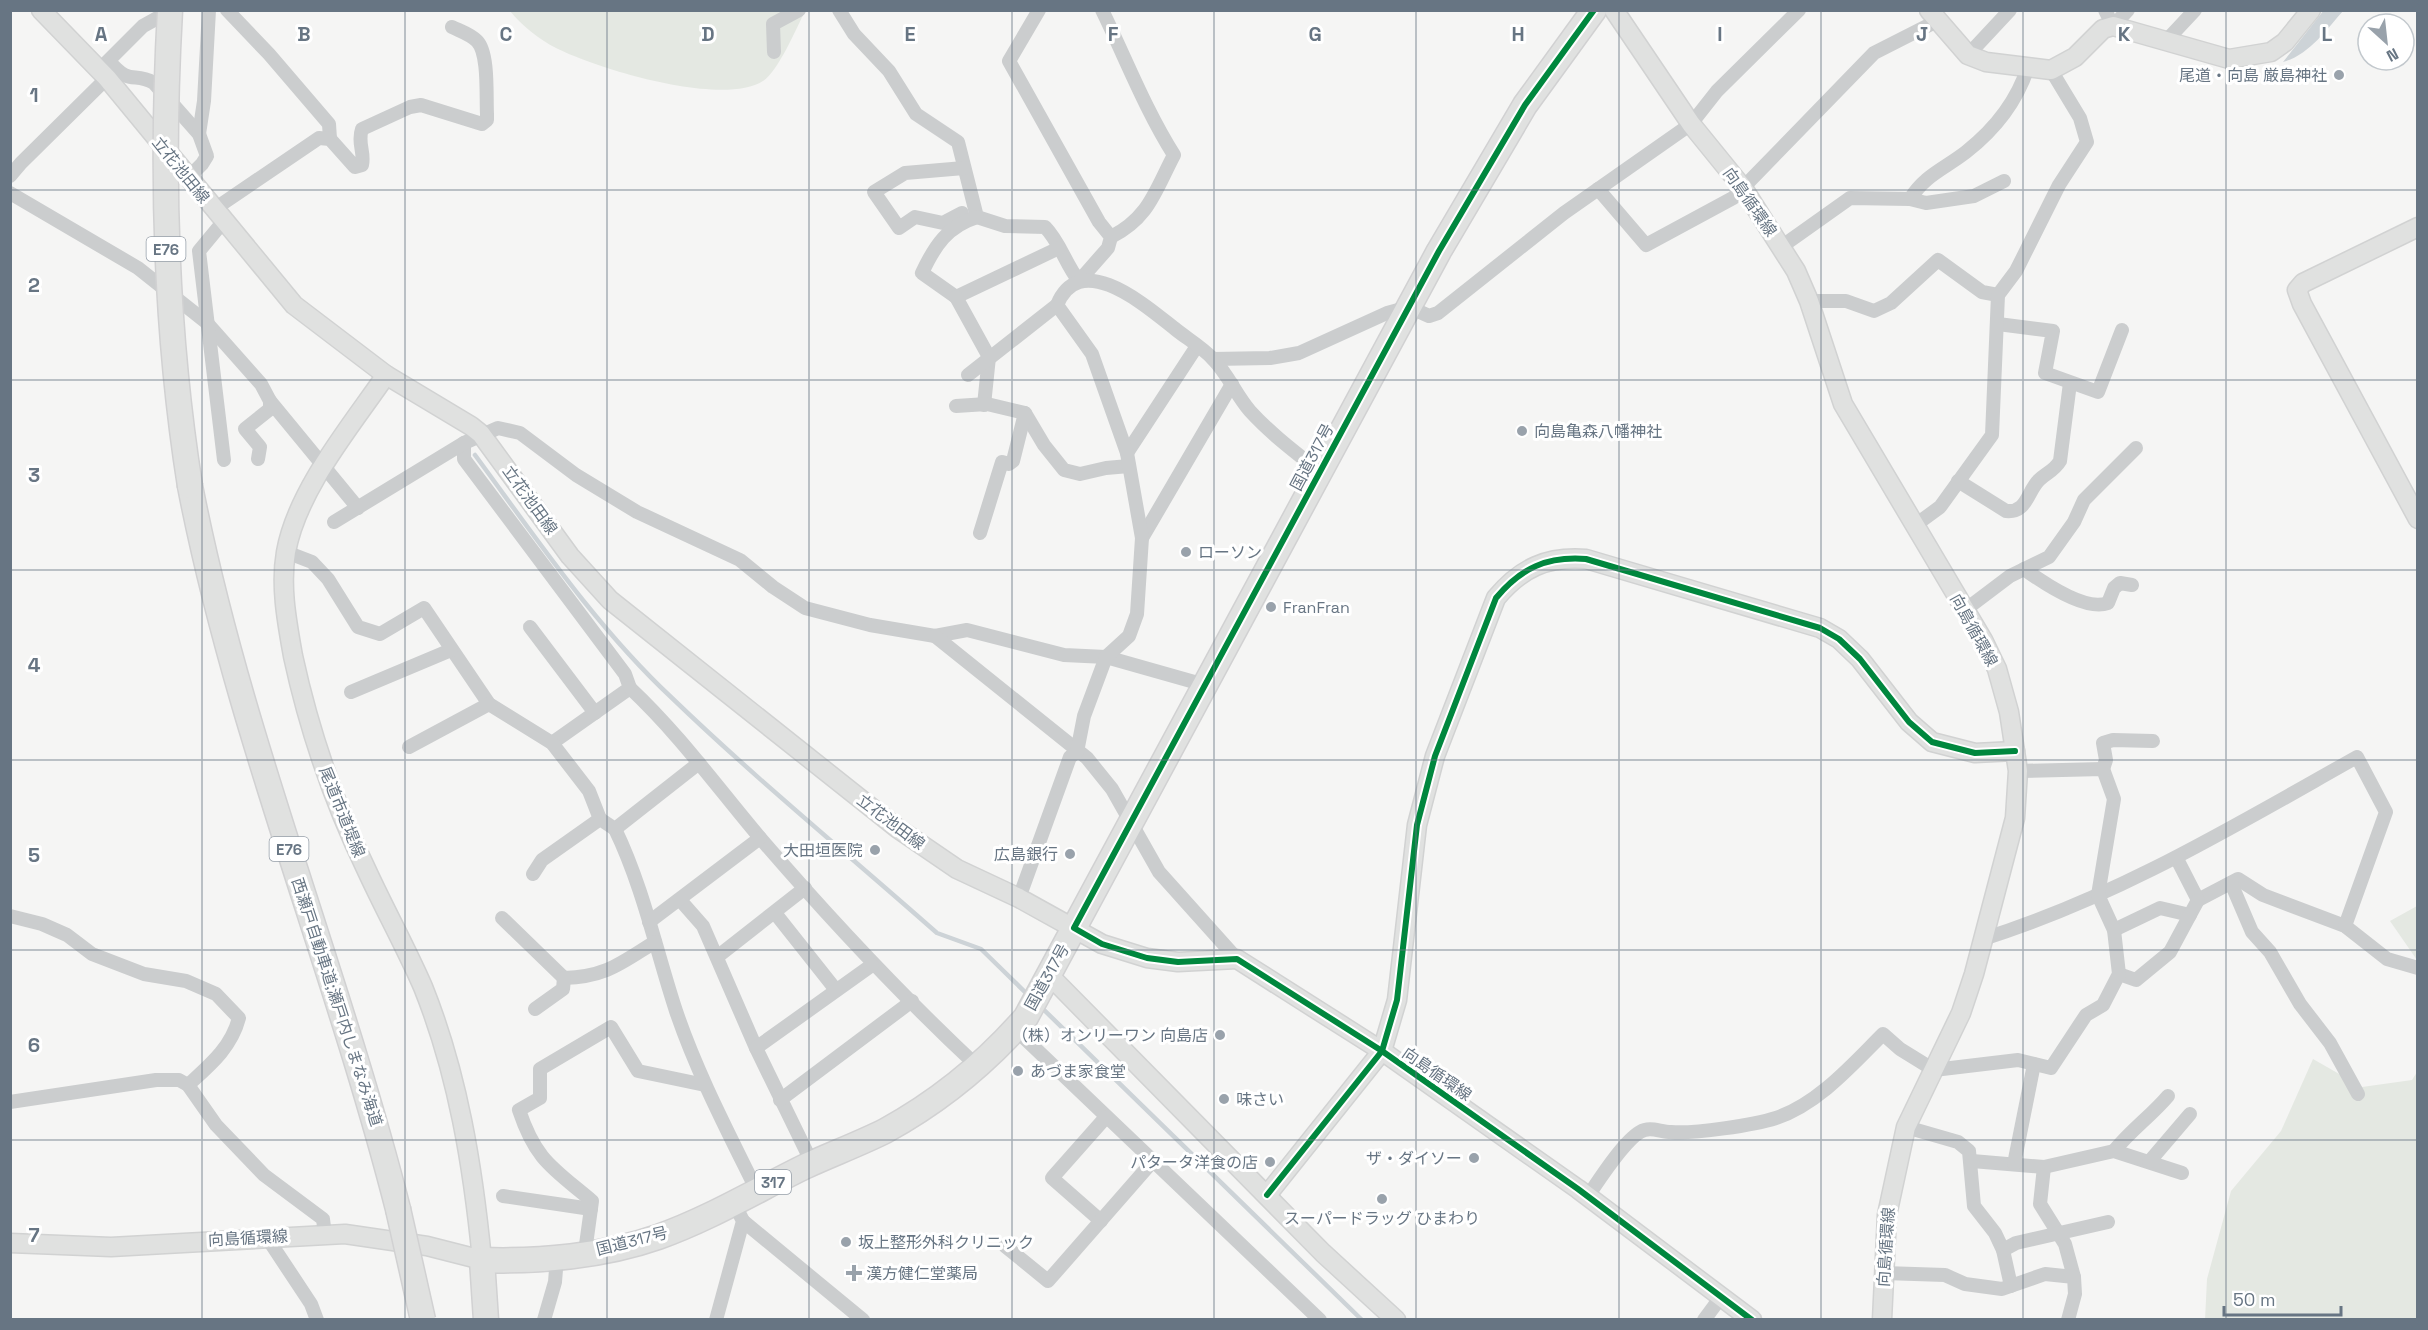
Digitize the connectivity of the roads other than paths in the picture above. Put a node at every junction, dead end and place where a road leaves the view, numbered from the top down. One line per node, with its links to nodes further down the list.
1 (41, 10): 23 (main road, 立花池田線)
2 (171, 10): 23 (street); 176 (highway, 西瀬戸自動車道;瀬戸内しまなみ海道 / E76, bridge)
3 (209, 10): 26 (street)
4 (226, 10): 27 (street)
5 (799, 10): 20 (street)
6 (839, 10): 29 (street)
7 (1039, 10): 40 (street)
8 (1102, 10): 40 (street)
9 (1594, 10): 48 (highway, 国道317号 / 317)
10 (1614, 10): 25 (main road, 向島循環線)
11 (1798, 10): 25 (street)
12 (2010, 10): 21 (street)
13 (2128, 10): 17 (street)
14 (2195, 10): 19 (street)
15 (2311, 10): 19 (main road)
16 (1933, 16): 21 (main road); 33 (street)
17 (2109, 18): 19 (main road); 24 (main road)
18 (452, 27): 27 (street)
19 (2166, 41)
20 (774, 52)
21 (1968, 55): 22 (main road)
22 (2028, 67): 24 (main road); 36 (street)
23 (105, 69): 26 (street); 28 (street); 31 (main road, 立花池田線)
24 (2051, 70): 44 (street)
25 (1690, 124): 33 (main road, 向島循環線); 34 (street)
26 (199, 134): 31 (street)
27 (330, 139): 38 (street)
28 (16, 160): 30 (street)
29 (964, 168): 37 (street); 37 (street)
30 (10, 176)
31 (188, 178): 38 (main road, 立花池田線)
32 (2004, 181): 36 (street)
33 (1743, 188): 34 (street); 41 (main road, 向島循環線)
34 (1598, 189): 48 (street)
35 (10, 193): 49 (street)
36 (1910, 199): 41 (street)
37 (975, 211): 42 (street); 45 (street)
38 (218, 216): 49 (street); 55 (main road, 立花池田線)
39 (2418, 227): 73 (main road)
40 (1110, 237): 43 (street)
41 (1781, 247): 46 (main road, 向島循環線)
42 (1059, 248): 43 (street); 45 (street)
43 (1079, 281): 47 (street); 52 (street)
44 (1998, 295): 46 (street); 50 (street)
45 (956, 297): 53 (street)
46 (1809, 301): 75 (main road, 向島循環線)
47 (1057, 305): 53 (street); 68 (street)
48 (1409, 307): 54 (street); 70 (highway, 国道317号 / 317)
49 (206, 322): 59 (street); 67 (street)
50 (1998, 324): 57 (street); 71 (street)
51 (2122, 330): 57 (street)
52 (1197, 346): 54 (street); 68 (street)
53 (989, 357): 56 (street); 60 (street)
54 (1213, 359): 58 (street)
55 (386, 375): 63 (main road, 立花池田線); 69 (main road, 尾道市道堤線)
56 (968, 375)
57 (2070, 383): 71 (street)
58 (1232, 384): 70 (street); 77 (street)
59 (270, 401): 66 (street); 69 (street)
60 (984, 405): 61 (street); 62 (street)
61 (956, 406)
62 (1025, 413): 68 (street); 76 (street)
63 (481, 434): 64 (street); 83 (street); 108 (main road, 立花池田線)
64 (464, 443): 72 (street); 87 (street)
65 (2136, 448): 79 (street)
66 (258, 459)
67 (224, 460)
68 (1128, 460): 77 (street)
69 (324, 466): 72 (street); 78 (main road, 尾道市道堤線)
70 (1320, 471): 86 (highway, 国道317号 / 317)
71 (1958, 481): 75 (street)
72 (358, 508): 74 (street)
73 (2418, 519)
74 (334, 522)
75 (1914, 526): 81 (main road, 向島循環線)
76 (980, 533)
77 (1142, 538): 85 (street)
78 (286, 552): 84 (street); 170 (main road, 尾道市道堤線)
79 (2024, 569): 80 (street); 81 (street)
80 (2132, 585)
81 (1965, 610): 94 (main road, 向島循環線)
82 (530, 627): 90 (street)
83 (935, 636): 85 (street); 95 (street)
84 (451, 650): 88 (street); 89 (street)
85 (1106, 657): 86 (street); 95 (street)
86 (1205, 685): 100 (highway, 国道317号 / 317)
87 (630, 688): 90 (street); 96 (street)
88 (351, 692)
89 (489, 704): 92 (street); 93 (street)
90 (595, 713): 92 (street)
91 (2153, 741): 97 (street)
92 (552, 743): 99 (street)
93 (410, 747)
94 (2015, 751): 98 (main road, 向島循環線); 133 (main road)
95 (1077, 752): 100 (street); 108 (street)
96 (699, 763): 101 (street); 102 (street)
97 (2103, 769): 98 (street); 107 (street)
98 (2018, 771): 119 (main road, 向島循環線)
99 (600, 819): 101 (street); 104 (street)
100 (1130, 823): 117 (highway, 国道317号 / 317); 122 (street)
101 (615, 829): 115 (street)
102 (760, 838): 106 (street); 110 (street)
103 (2177, 859): 107 (street); 109 (street); 116 (street)
104 (533, 874)
105 (2231, 883): 109 (street); 116 (street); 139 (street)
106 (805, 888): 111 (street); 123 (street)
107 (2098, 895): 118 (street); 119 (street)
108 (1019, 898): 117 (main road, 立花池田線)
109 (2198, 900): 112 (street)
110 (681, 901): 115 (street); 121 (street)
111 (775, 913): 121 (street); 128 (street)
112 (2190, 915): 118 (street); 125 (street)
113 (10, 916): 137 (street)
114 (502, 918): 126 (street)
115 (649, 922): 120 (street)
116 (2345, 926): 124 (street)
117 (1074, 928): 122 (main road); 127 (highway, 国道317号 / 317)
118 (2114, 930): 125 (street)
119 (1983, 939): 136 (main road, 向島循環線)
120 (655, 942): 126 (street); 138 (street)
121 (717, 957): 132 (street)
122 (1237, 959): 133 (main road, 向島循環線)
123 (872, 965): 128 (street); 129 (street)
124 (2418, 968)
125 (2119, 974): 134 (street)
126 (564, 978): 130 (street)
127 (1046, 981): 131 (highway, 国道317号 / 317); 155 (main road)
128 (836, 990): 132 (street)
129 (912, 1001): 135 (street); 141 (street)
130 (535, 1009)
131 (1020, 1023): 135 (highway, 国道317号 / 317); 144 (street)
132 (756, 1048): 141 (street)
133 (1382, 1051): 155 (main road); 157 (main road, 向島循環線)
134 (2034, 1064): 136 (street); 151 (street)
135 (977, 1066): 150 (highway, 国道317号 / 317)
136 (1934, 1070): 145 (main road, 向島循環線); 157 (street)
137 (188, 1085): 142 (street); 163 (street)
138 (705, 1085): 154 (street); 158 (street)
139 (2358, 1094)
140 (2168, 1096): 146 (street)
141 (780, 1100): 150 (street)
142 (10, 1101)
143 (2190, 1114): 149 (street)
144 (1106, 1116): 147 (street); 160 (street)
145 (1906, 1128): 148 (street); 171 (main road, 向島循環線)
146 (2114, 1151): 149 (street); 152 (street)
147 (1154, 1161): 160 (street); 181 (street)
148 (1972, 1161): 151 (street); 167 (street)
149 (2149, 1162): 153 (street)
150 (812, 1163): 154 (highway, 国道317号 / 317)
151 (2014, 1164): 152 (street)
152 (2044, 1167): 162 (street)
153 (2182, 1173)
154 (757, 1191): 159 (highway, 国道317号 / 317)
155 (1267, 1195): 182 (main road)
156 (503, 1196): 158 (street)
157 (1588, 1196): 174 (main road, 向島循環線)
158 (591, 1209): 168 (street)
159 (739, 1212): 168 (highway, 国道317号 / 317); 179 (street); 180 (street)
160 (1101, 1221): 166 (street)
161 (2108, 1222): 162 (street)
162 (2059, 1233): 167 (street); 172 (street)
163 (325, 1235): 164 (main road, 向島循環線); 170 (main road, 向島循環線)
164 (266, 1236): 165 (main road, 向島循環線); 175 (street)
165 (10, 1243)
166 (1005, 1246)
167 (2002, 1250): 173 (street)
168 (585, 1252): 169 (highway, 国道317号 / 317)
169 (557, 1257): 170 (highway, 国道317号 / 317); 178 (street)
170 (482, 1260): 177 (highway)
171 (1884, 1273): 173 (street); 185 (main road, 向島循環線)
172 (2074, 1277): 173 (street); 186 (street)
173 (2011, 1286)
174 (1721, 1297): 183 (street); 184 (main road, 向島循環線)
175 (317, 1320)
176 (423, 1320)
177 (486, 1320)
178 (544, 1320)
179 (716, 1320)
180 (863, 1320)
181 (1320, 1320)
182 (1396, 1320)
183 (1704, 1320)
184 (1752, 1320)
185 (1882, 1320)
186 (2068, 1320)

